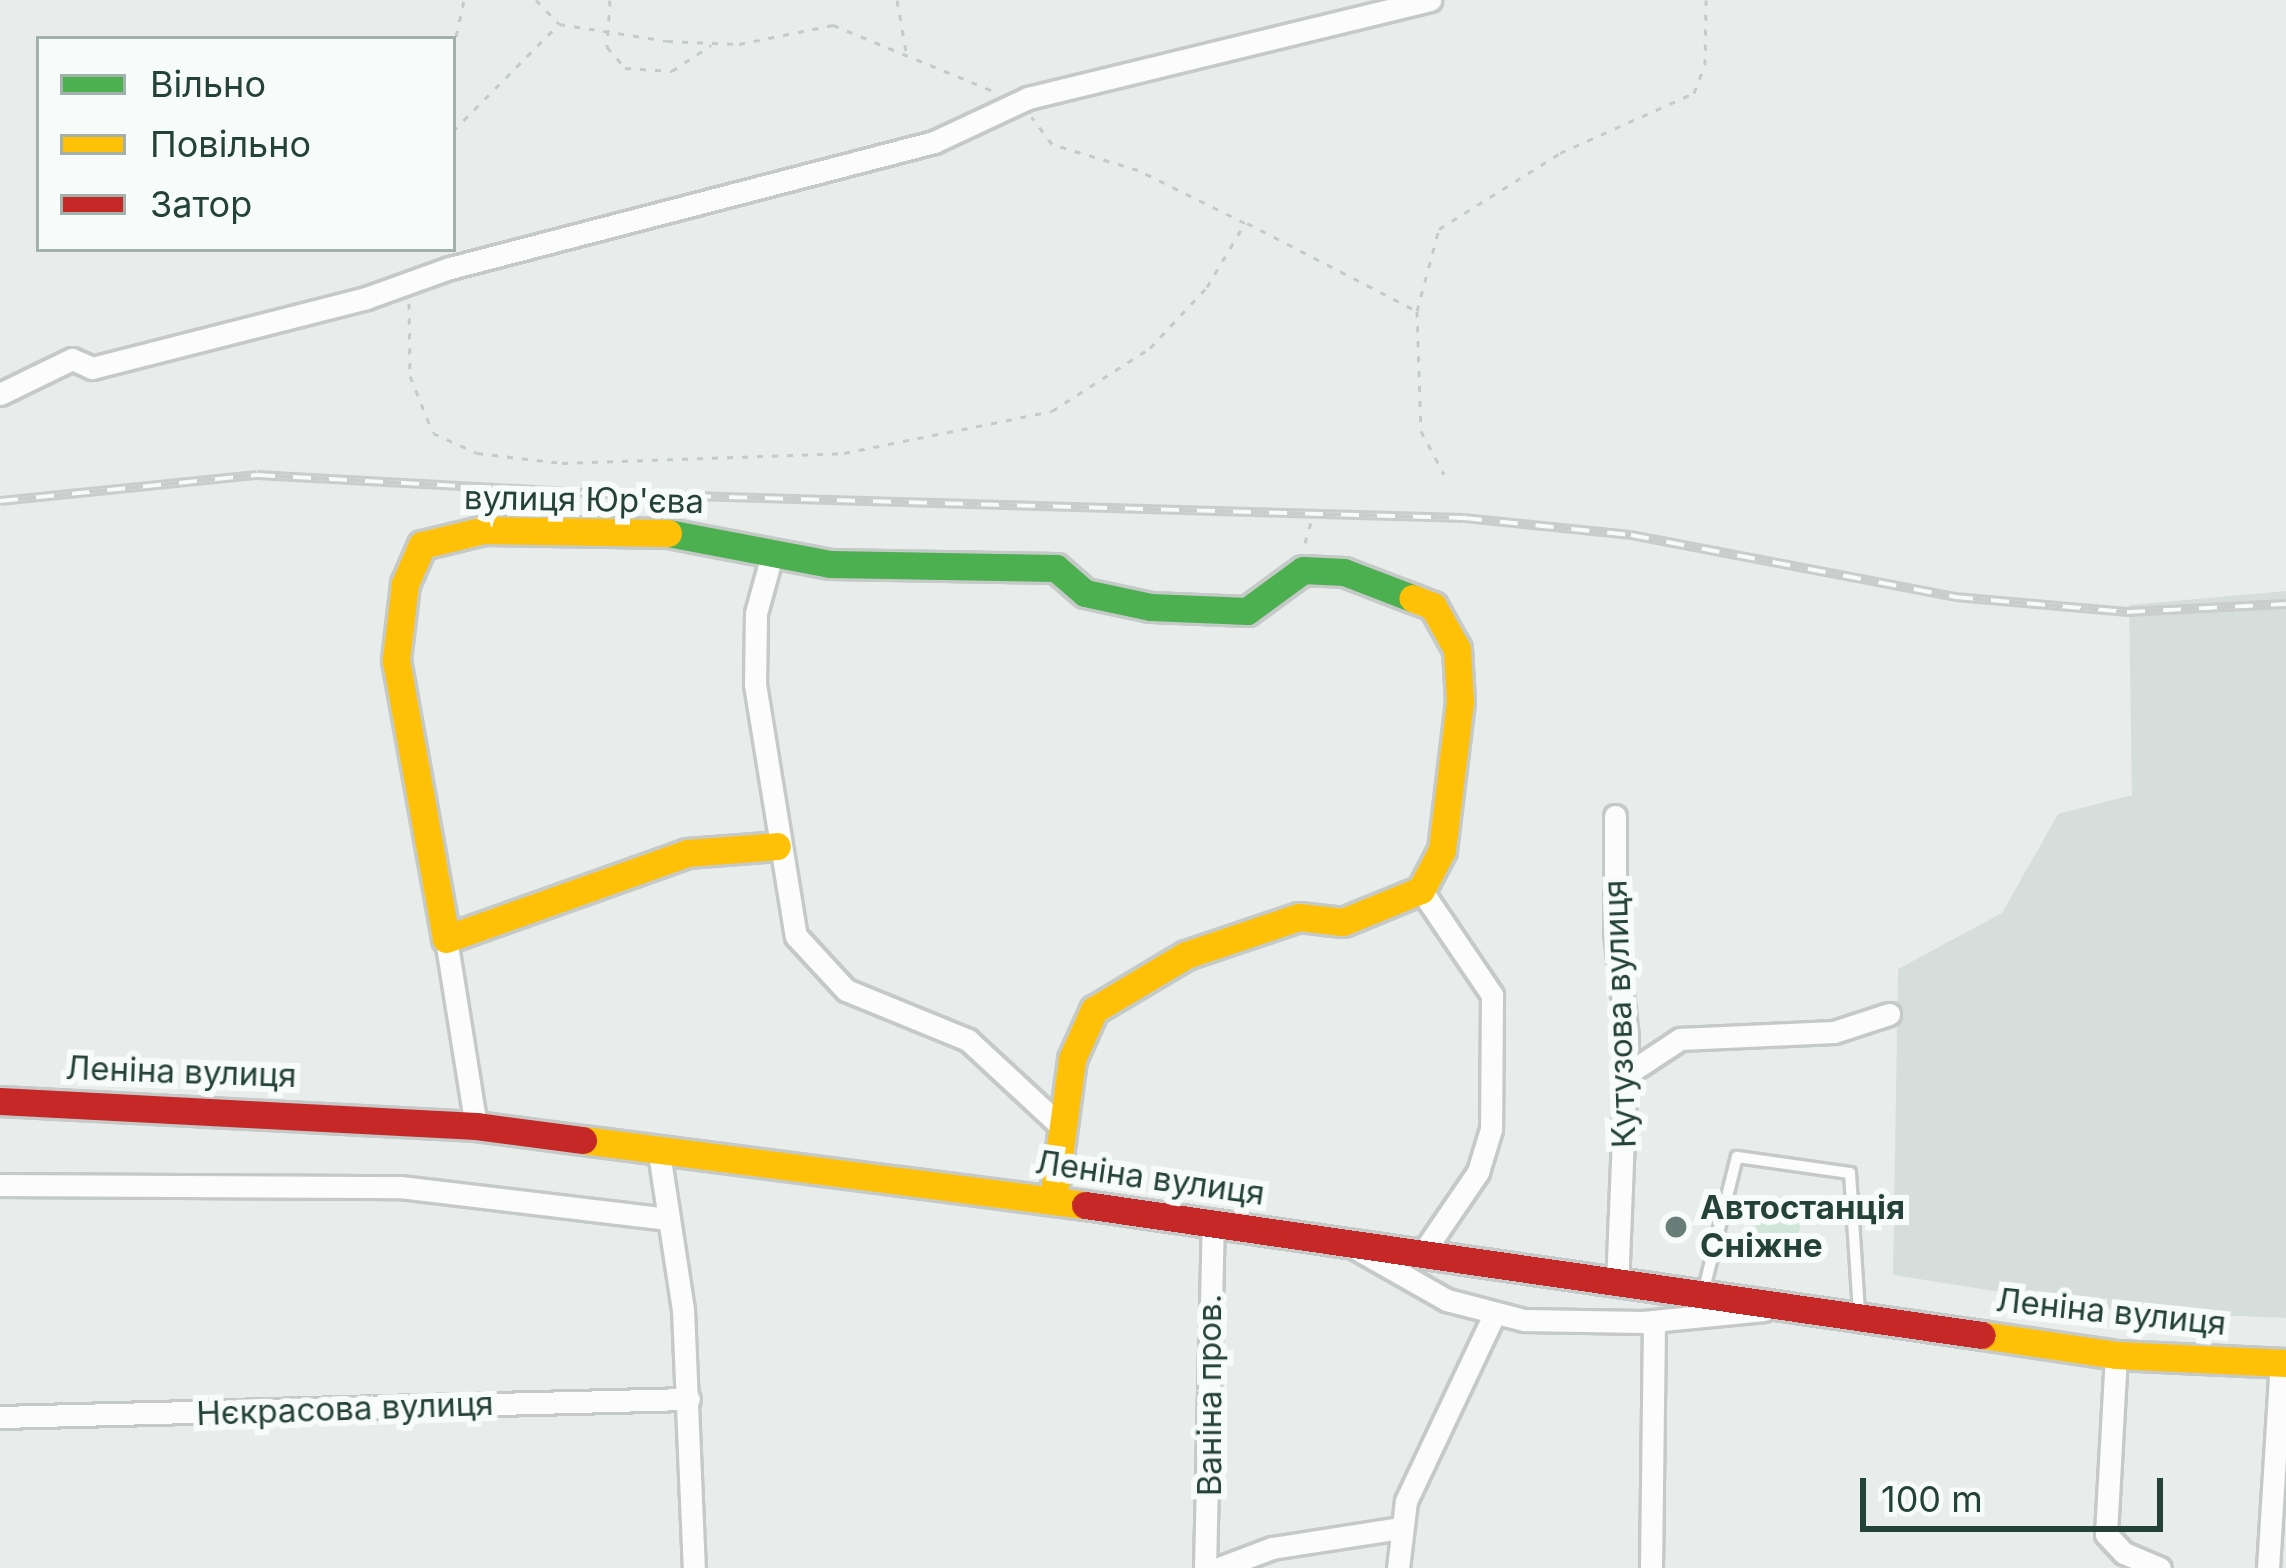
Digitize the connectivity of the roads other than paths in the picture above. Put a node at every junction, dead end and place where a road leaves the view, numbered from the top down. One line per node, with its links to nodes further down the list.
1 (1430, 0): 2 (street)
2 (0, 394)
3 (773, 551): 5 (street); 6 (street, вулиця Юр'єва); 7 (street, вулиця Юр'єва)
4 (1615, 816): 9 (street, Кутузова вулиця)
5 (777, 846): 7 (street); 12 (street)
6 (1421, 890): 12 (street); 19 (street)
7 (446, 939): 11 (street)
8 (1889, 1014): 9 (street)
9 (1627, 1074): 20 (street, Кутузова вулиця)
10 (0, 1101): 11 (street, Леніна вулиця)
11 (476, 1126): 13 (street, Леніна вулиця)
12 (1061, 1126): 15 (street)
13 (659, 1153): 15 (street, Леніна вулиця); 16 (street)
14 (0, 1185): 16 (street)
15 (1053, 1200): 17 (street, Леніна вулиця)
16 (668, 1219): 28 (street)
17 (1214, 1222): 18 (street, Леніна вулиця); 32 (street, Ваніна пров.)
18 (1345, 1242): 19 (street, Леніна вулиця); 23 (street)
19 (1422, 1254): 20 (street, Леніна вулиця)
20 (1617, 1283): 21 (street, Леніна вулиця)
21 (1703, 1293): 22 (street, Леніна вулиця); 24 (lane)
22 (1791, 1307): 24 (street, Леніна вулиця); 25 (street)
23 (1494, 1316): 25 (street); 30 (street)
24 (1859, 1317): 26 (street, Леніна вулиця)
25 (1654, 1321): 35 (street)
26 (2116, 1355): 27 (street, Леніна вулиця); 36 (street)
27 (2283, 1363): 37 (street)
28 (689, 1400): 29 (street, Нєкрасова вулиця); 31 (street)
29 (0, 1417)
30 (1399, 1528): 33 (street); 34 (street)
31 (694, 1568)
32 (1204, 1568)
33 (1219, 1568)
34 (1398, 1568)
35 (1651, 1568)
36 (2160, 1568)
37 (2269, 1568)

